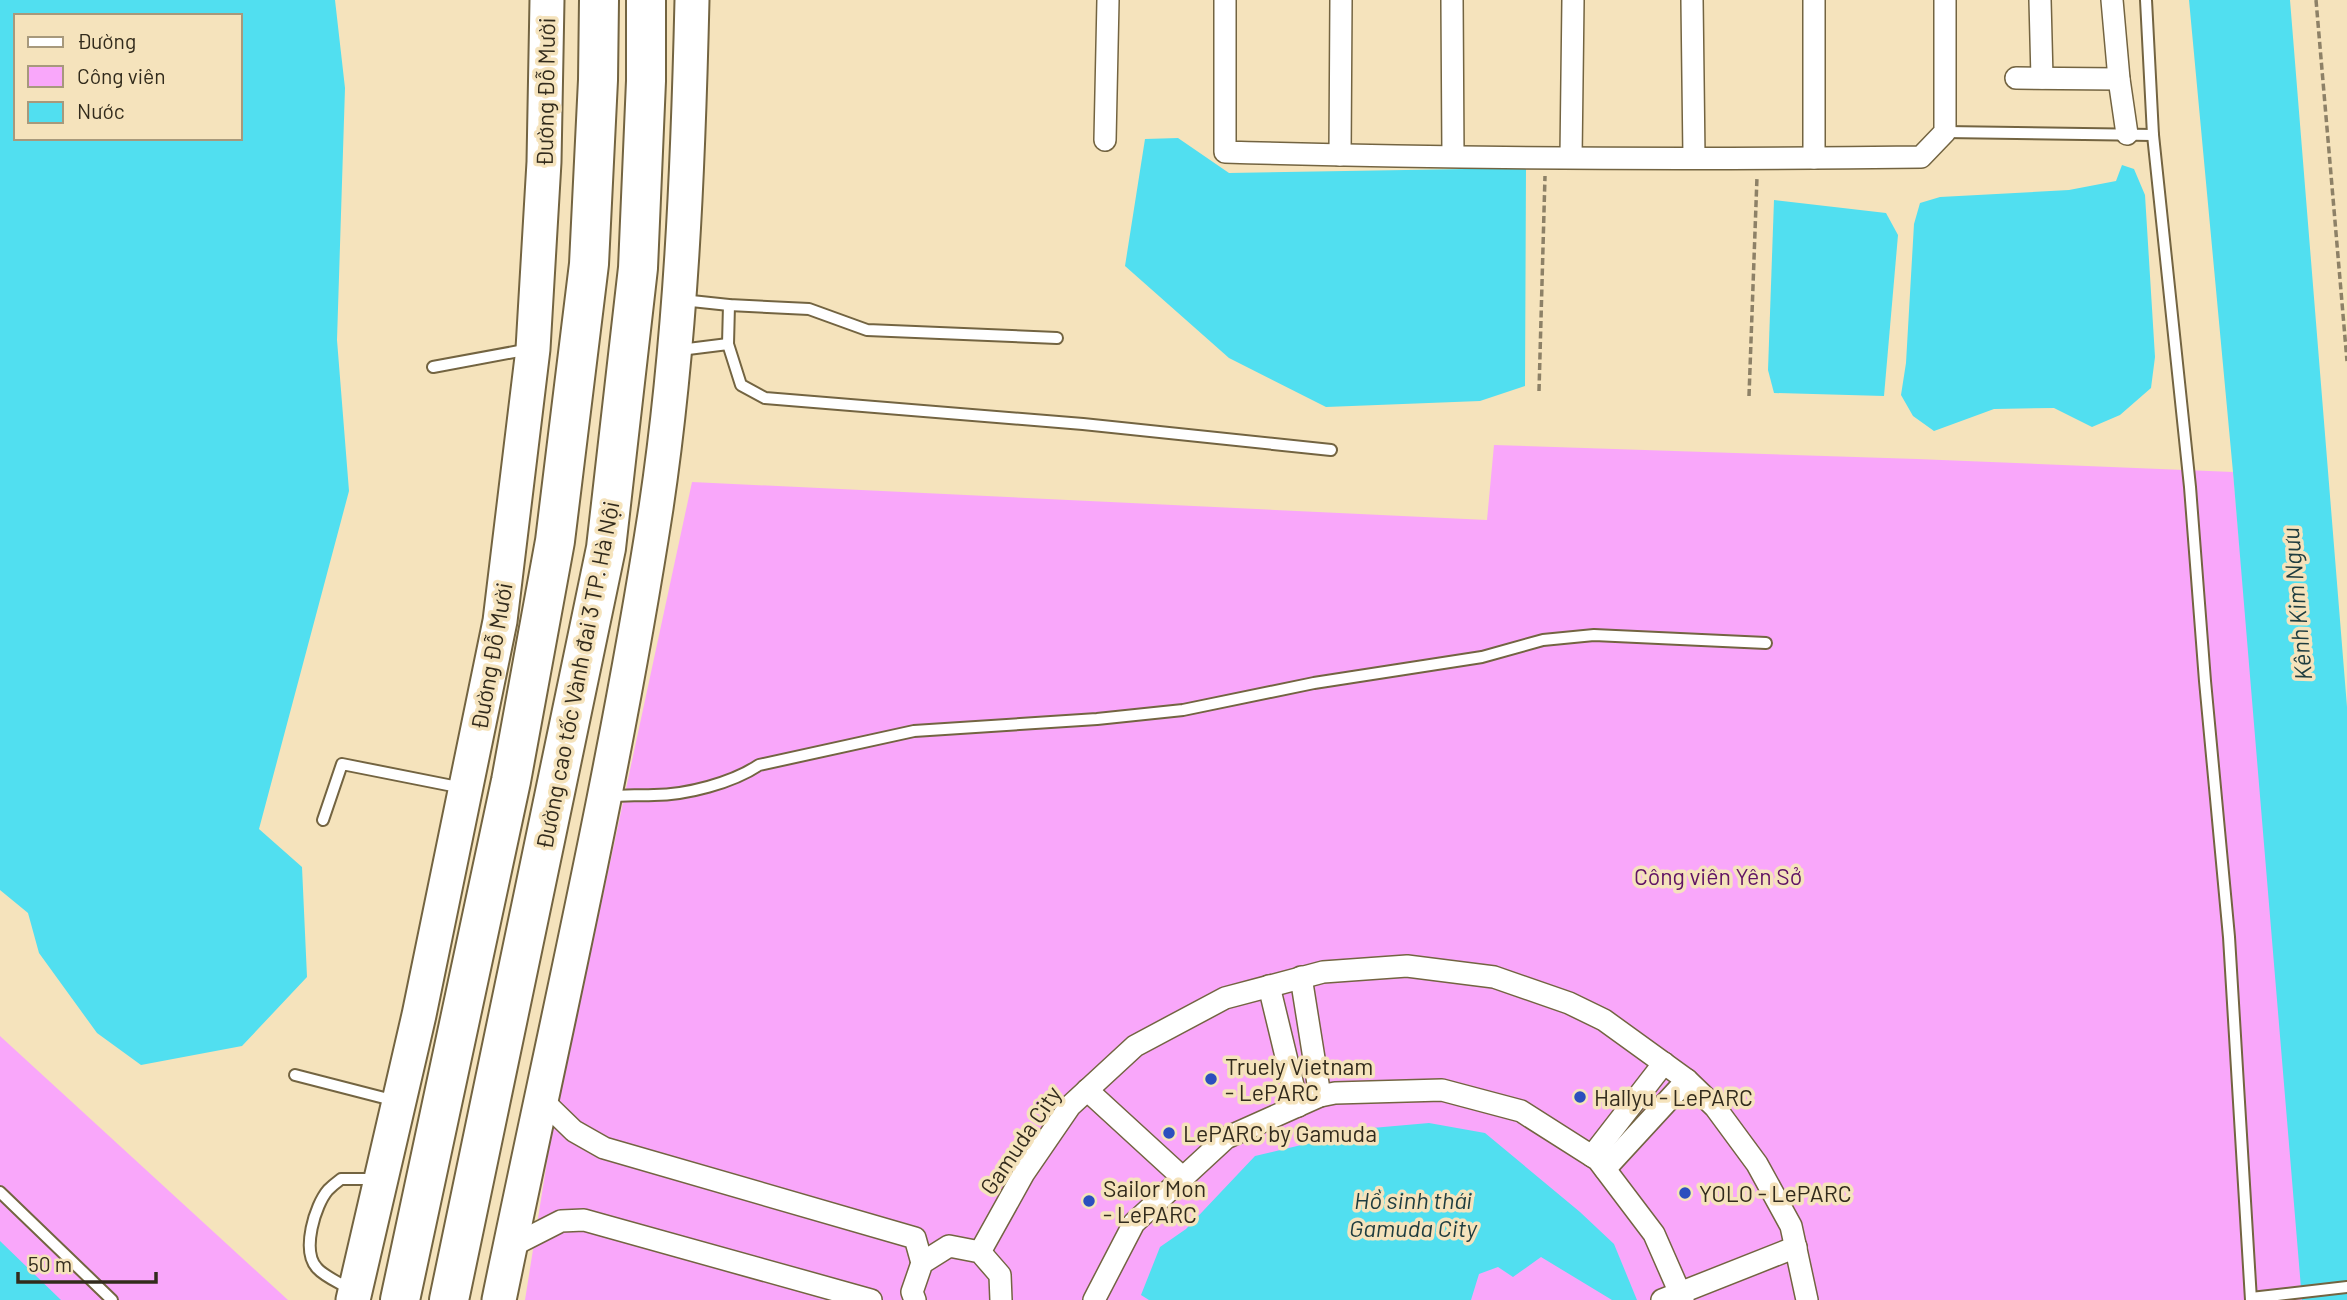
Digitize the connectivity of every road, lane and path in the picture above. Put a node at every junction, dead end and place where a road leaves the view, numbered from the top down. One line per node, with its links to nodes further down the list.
1 (547, 0): 35 (main road, Đường Đỗ Mười)
2 (599, 0): 70 (highway, Đường cao tốc Vành đai 3 TP. Hà Nội)
3 (646, 0): 71 (highway, Đường cao tốc Vành đai 3 TP. Hà Nội)
4 (692, 0): 31 (main road)
5 (1108, 0): 23 (street)
6 (1225, 0): 24 (street)
7 (1342, 0): 24 (street)
8 (1452, 0): 25 (street)
9 (1573, 0): 27 (street)
10 (1692, 0): 28 (street)
11 (1814, 0): 30 (street)
12 (1945, 0): 20 (street)
13 (2040, 0): 18 (street)
14 (2112, 0): 19 (street)
15 (2146, 0): 22 (lane)
16 (2316, 0): 37 (path)
17 (2015, 78): 18 (street)
18 (2042, 78): 19 (street)
19 (2119, 79): 21 (street)
20 (1945, 132): 21 (lane); 30 (street)
21 (2127, 134): 22 (lane)
22 (2154, 135): 68 (lane)
23 (1105, 140)
24 (1340, 155): 25 (street)
25 (1453, 156): 26 (street)
26 (1545, 157): 27 (street); 39 (path)
27 (1571, 157): 28 (street)
28 (1694, 157): 29 (street)
29 (1758, 158): 30 (street); 40 (path)
30 (1814, 158)
31 (678, 299): 32 (lane); 36 (main road)
32 (729, 305): 33 (lane); 34 (lane)
33 (1057, 338)
34 (729, 344): 36 (lane); 41 (lane)
35 (533, 349): 38 (lane); 43 (main road, Đường Đỗ Mười)
36 (674, 351): 44 (main road)
37 (2347, 361)
38 (433, 367)
39 (1539, 391)
40 (1749, 396)
41 (1331, 450)
42 (1766, 643): 44 (lane)
43 (466, 789): 45 (lane); 54 (main road, Đường Đỗ Mười)
44 (603, 798): 53 (main road)
45 (323, 820)
46 (1301, 977): 47 (street, Gamuda City); 48 (street, Gamuda City); 52 (street)
47 (1269, 986): 51 (street, Gamuda City); 55 (street)
48 (1664, 1063): 50 (street, Gamuda City); 56 (street)
49 (295, 1075): 54 (lane)
50 (1686, 1080): 56 (street); 61 (street, Gamuda City)
51 (1092, 1086): 57 (street); 62 (street, Gamuda City)
52 (1321, 1096): 55 (street); 56 (street)
53 (540, 1098): 60 (main road); 63 (street)
54 (399, 1101): 58 (main road, Đường Đỗ Mười)
55 (1298, 1106): 57 (street)
56 (1598, 1162): 67 (street)
57 (1186, 1175): 75 (street)
58 (381, 1179): 65 (main road, Đường Đỗ Mười); 65 (lane)
59 (0, 1192): 69 (lane)
60 (510, 1247): 72 (main road); 73 (street)
61 (1796, 1247): 67 (street); 76 (street, Gamuda City)
62 (980, 1252): 63 (street); 74 (street)
63 (922, 1263): 66 (street)
64 (2347, 1287): 68 (lane)
65 (353, 1296)
66 (907, 1297)
67 (1675, 1298)
68 (2251, 1299)
69 (112, 1300)
70 (400, 1300)
71 (449, 1300)
72 (499, 1300)
73 (871, 1300)
74 (1001, 1300)
75 (1094, 1300)
76 (1807, 1300)

